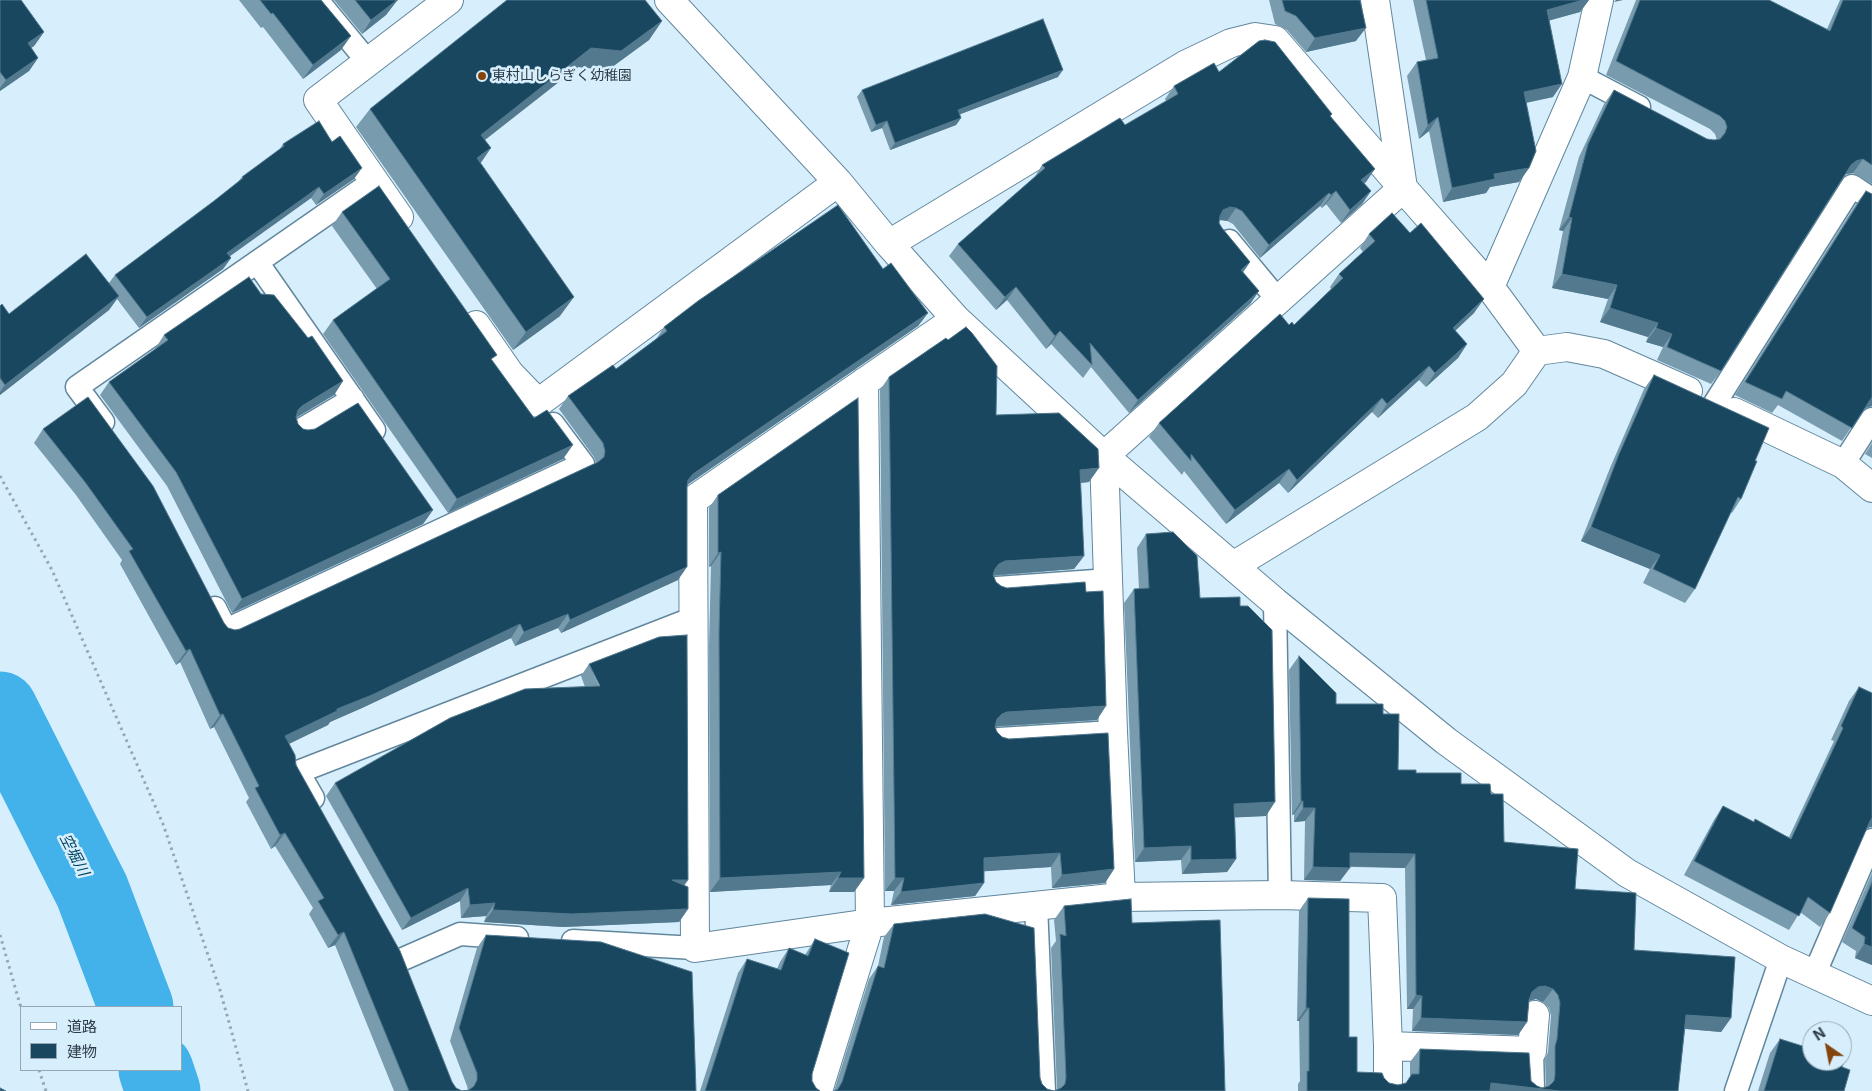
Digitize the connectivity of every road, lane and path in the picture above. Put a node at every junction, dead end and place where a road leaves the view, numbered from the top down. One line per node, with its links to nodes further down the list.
1 (317, 0): 6 (lane)
2 (449, 0): 6 (street)
3 (669, 0): 10 (street)
4 (1374, 0): 11 (street)
5 (1600, 0): 7 (street)
6 (368, 62): 9 (street)
7 (1582, 78): 8 (lane); 17 (street)
8 (1661, 118)
9 (374, 181): 14 (street); 16 (lane)
10 (838, 182): 15 (street); 24 (street)
11 (1403, 188): 15 (street); 17 (street); 18 (street)
12 (1872, 199): 25 (lane)
13 (1223, 233): 18 (lane)
14 (414, 238)
15 (889, 244): 20 (street)
16 (258, 262): 23 (lane); 28 (lane)
17 (1490, 287): 21 (street)
18 (1278, 300): 30 (street)
19 (459, 302): 24 (street)
20 (956, 318): 22 (street); 30 (street)
21 (1537, 351): 25 (street); 34 (street)
22 (864, 382): 39 (street); 47 (street)
23 (352, 399): 27 (lane); 29 (lane)
24 (538, 403): 36 (lane)
25 (1716, 403): 31 (street)
26 (1872, 419): 31 (lane)
27 (299, 431)
28 (116, 440)
29 (386, 448)
30 (1104, 456): 34 (street); 35 (street)
31 (1843, 464): 33 (street)
32 (0, 476): 62 (path)
33 (1872, 488)
34 (1233, 566): 38 (street)
35 (1109, 580): 37 (lane); 40 (street)
36 (204, 587)
37 (997, 588)
38 (1275, 602): 44 (lane); 51 (street)
39 (694, 618): 42 (lane); 49 (street)
40 (1113, 732): 41 (lane); 45 (street)
41 (999, 738)
42 (322, 815)
43 (1872, 840): 52 (lane)
44 (1280, 894): 45 (street); 56 (street)
45 (1121, 897): 46 (street)
46 (1036, 905): 47 (street); 64 (lane)
47 (870, 923): 49 (street); 63 (street)
48 (0, 935): 54 (path)
49 (695, 948): 50 (lane)
50 (402, 959)
51 (1781, 959): 52 (street); 65 (lane)
52 (1814, 975): 53 (street)
53 (1872, 1001)
54 (20, 1006)
55 (1535, 1015): 57 (street)
56 (1388, 1046): 57 (street); 59 (street)
57 (1532, 1051): 60 (lane)
58 (39, 1071): 61 (path)
59 (1388, 1083)
60 (1533, 1088)
61 (46, 1091)
62 (248, 1091)
63 (818, 1091)
64 (1044, 1091)
65 (1736, 1091)

